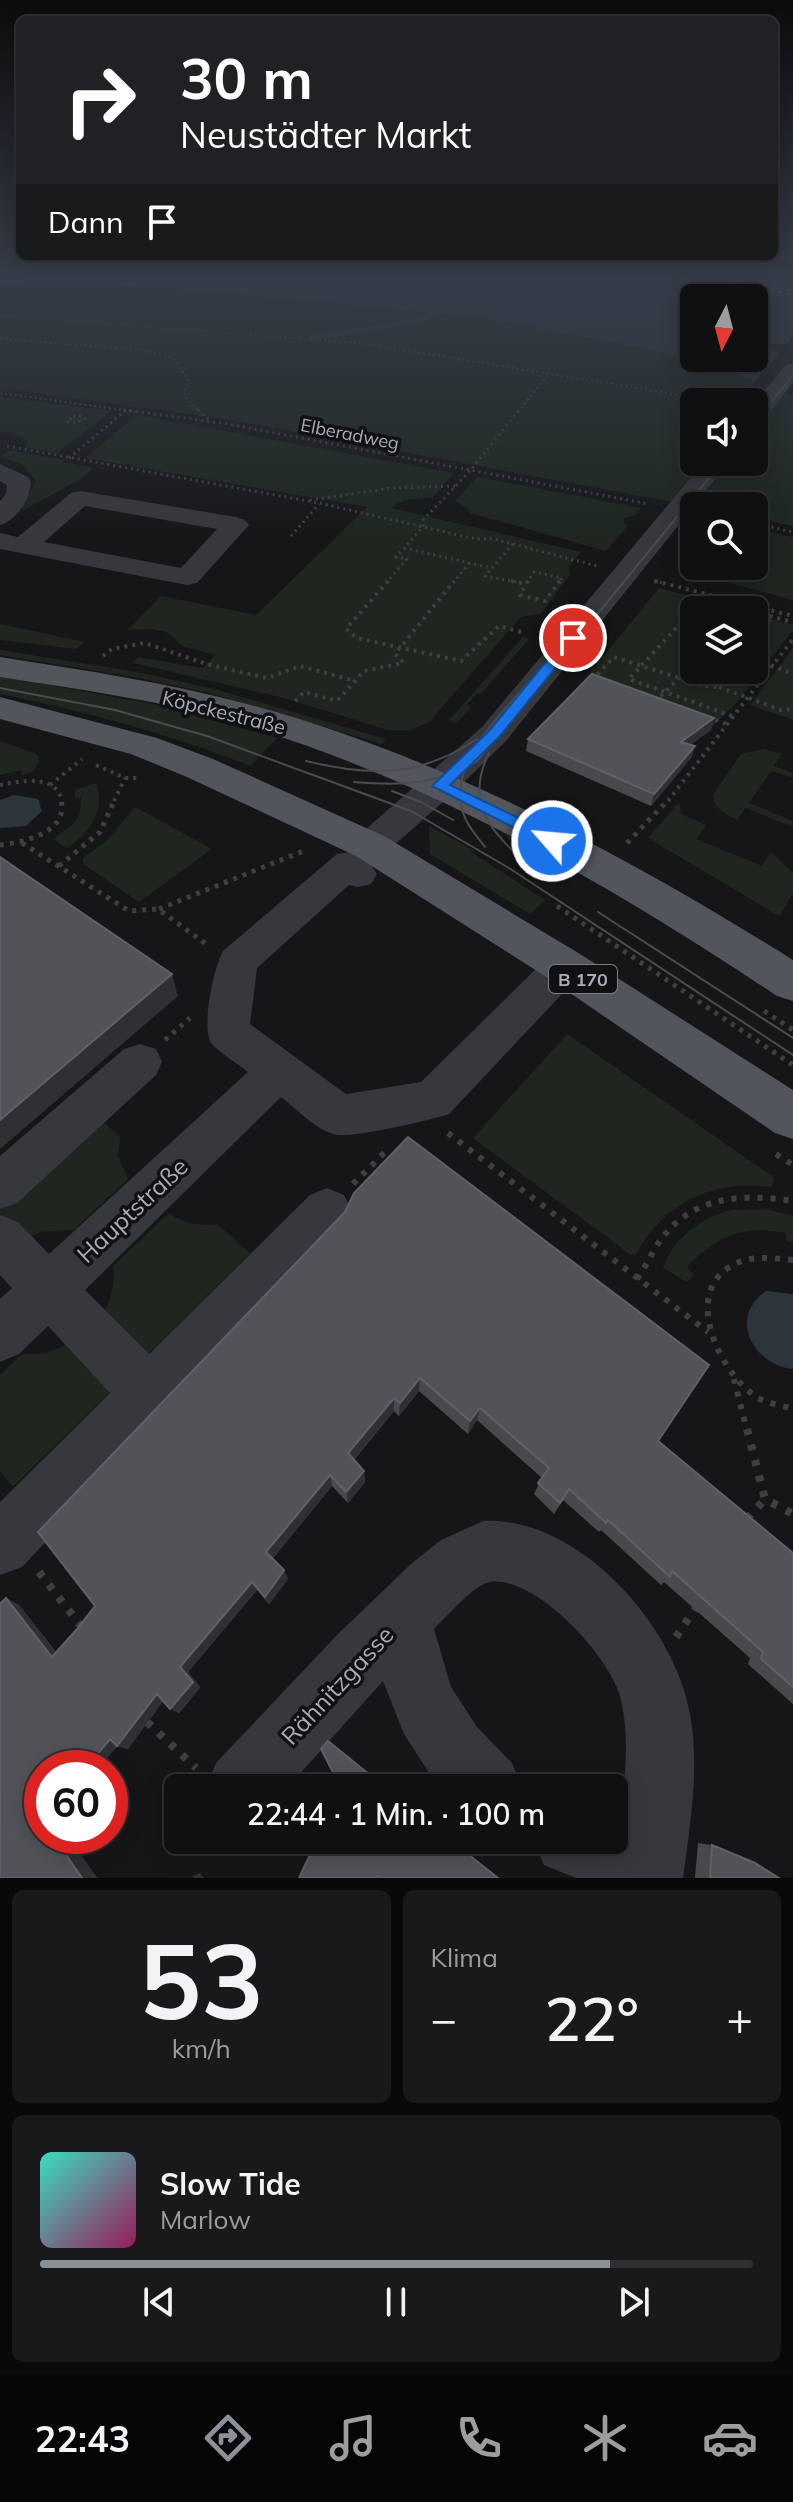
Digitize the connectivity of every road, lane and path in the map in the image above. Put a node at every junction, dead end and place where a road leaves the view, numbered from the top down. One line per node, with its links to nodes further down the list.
1 (177, 364): 9 (path)
2 (495, 364): 4 (path)
3 (793, 369): 7 (street)
4 (550, 372): 6 (path); 15 (path)
5 (0, 393): 8 (path, Elberadweg)
6 (680, 395)
7 (768, 400)
8 (127, 408): 9 (path, Elberadweg); 13 (path)
9 (211, 421): 15 (path, Elberadweg)
10 (72, 423): 11 (path)
11 (67, 427)
12 (23, 449): 13 (path)
13 (69, 458): 18 (path)
14 (0, 471): 21 (street)
15 (470, 471): 17 (path); 20 (path, Elberadweg)
16 (706, 476): 31 (street)
17 (455, 486): 18 (path); 23 (path)
18 (305, 501): 19 (path)
19 (319, 503): 23 (path); 25 (path)
20 (649, 504)
21 (4, 514)
22 (768, 526): 24 (path)
23 (423, 527): 27 (path); 28 (path)
24 (793, 532)
25 (291, 536)
26 (11, 544): 26 (street)
27 (513, 544): 30 (path); 31 (path)
28 (404, 548): 29 (path); 43 (path)
29 (469, 563): 30 (path); 43 (path)
30 (491, 568): 32 (path)
31 (628, 572): 33 (path); 72 (street)
32 (526, 584): 32 (path)
33 (707, 594): 34 (path)
34 (777, 611): 36 (path); 37 (path)
35 (768, 616): 37 (path)
36 (793, 616)
37 (772, 617): 38 (path); 39 (path)
38 (768, 622)
39 (793, 622)
40 (680, 623): 45 (path)
41 (521, 632): 43 (path)
42 (793, 639): 46 (path)
43 (402, 646): 50 (path)
44 (99, 660): 50 (path)
45 (640, 665): 49 (path); 51 (path); 55 (path)
46 (771, 665): 48 (path); 56 (path)
47 (0, 667): 72 (main road, Köpckestraße)
48 (793, 674)
49 (679, 678): 53 (path); 55 (path)
50 (355, 681): 54 (path)
51 (589, 683)
52 (721, 684): 53 (path)
53 (719, 687): 56 (path)
54 (304, 692)
55 (664, 692): 58 (path); 65 (path)
56 (747, 696): 63 (path); 65 (path)
57 (642, 699): 58 (path)
58 (656, 701): 59 (path); 61 (path); 62 (path)
59 (672, 703)
60 (0, 708): 77 (main road, B 170)
61 (666, 708)
62 (649, 709)
63 (793, 709)
64 (699, 714): 67 (path)
65 (732, 716): 67 (path)
66 (708, 724): 67 (path)
67 (724, 727): 74 (path)
68 (82, 759): 71 (path)
69 (125, 778): 78 (path)
70 (0, 785): 71 (path)
71 (50, 785): 73 (path)
72 (440, 786): 77 (street); 82 (main road, Köpckestraße)
73 (22, 843): 75 (path); 78 (path)
74 (626, 844)
75 (0, 845)
76 (318, 845): 80 (path)
77 (364, 860): 83 (main road, B 170); 86 (street)
78 (59, 866): 80 (path)
79 (557, 906): 85 (path)
80 (158, 909): 81 (path)
81 (219, 953)
82 (790, 974)
83 (543, 978): 86 (street); 87 (main road, B 170)
84 (140, 1062): 89 (street)
85 (793, 1065)
86 (272, 1078): 95 (street, Hauptstraße)
87 (793, 1117)
88 (444, 1130): 94 (path)
89 (0, 1187)
90 (793, 1201): 94 (path)
91 (327, 1211): 99 (street)
92 (0, 1239): 95 (street)
93 (793, 1260): 96 (path)
94 (637, 1279): 96 (path)
95 (48, 1289): 97 (street, Hauptstraße); 99 (street)
96 (708, 1332): 98 (path)
97 (0, 1335)
98 (733, 1378): 100 (path); 101 (path)
99 (148, 1393): 104 (street)
100 (793, 1409)
101 (765, 1499): 102 (path); 103 (path)
102 (793, 1514)
103 (740, 1528)
104 (8, 1539): 106 (path)
105 (400, 1617): 109 (street, Rähnitzgasse); 110 (street, Rähnitzgasse); 112 (street, Rähnitzgasse)
106 (89, 1636)
107 (147, 1722): 108 (path)
108 (213, 1774)
109 (234, 1774)
110 (474, 1774)
111 (603, 1854): 112 (street, Rähnitzgasse)
112 (648, 1873)

